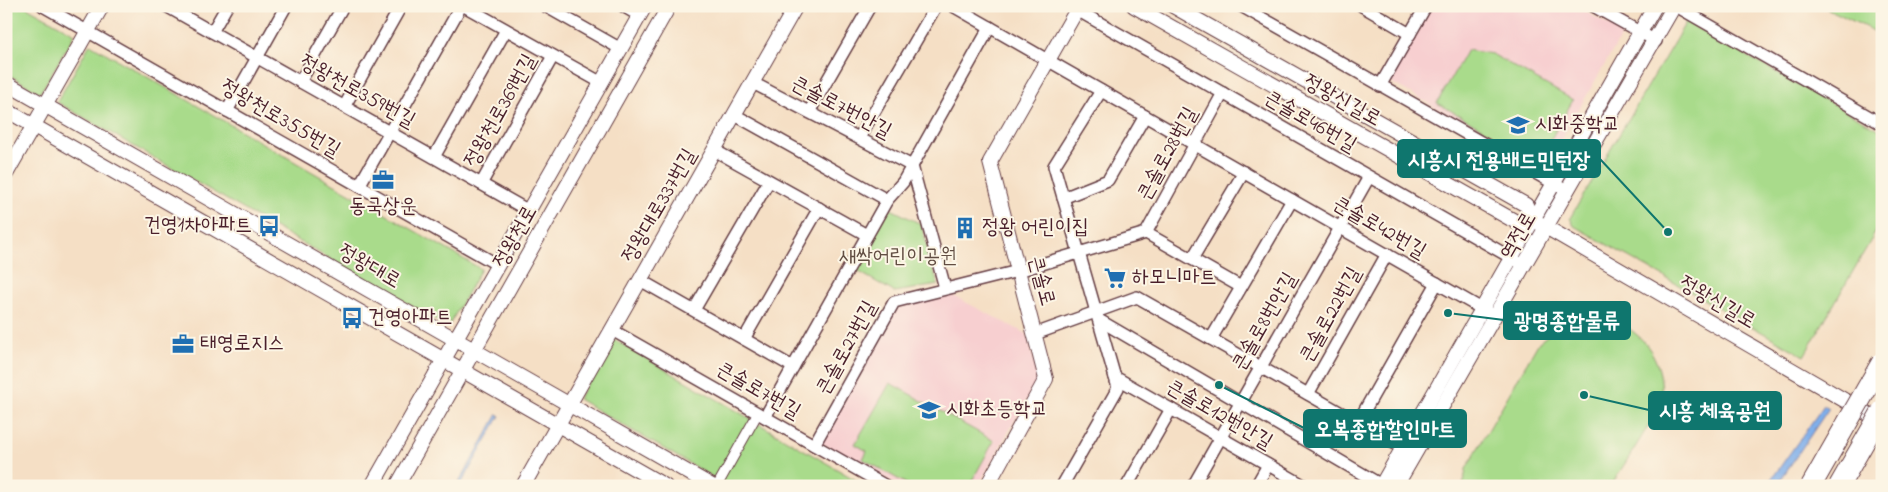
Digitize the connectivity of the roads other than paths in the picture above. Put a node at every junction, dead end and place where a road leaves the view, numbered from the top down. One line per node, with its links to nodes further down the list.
1 (43, 6): 28 (street, 정왕천로355번길)
2 (102, 6): 28 (street)
3 (166, 6): 29 (street, 정왕천로359번길)
4 (227, 6): 29 (street)
5 (286, 6): 35 (street)
6 (343, 6): 37 (street)
7 (401, 6): 45 (street)
8 (462, 6): 27 (street, 정왕천로369번길); 53 (street, 정왕천로369번길)
9 (545, 6): 33 (street)
10 (623, 6): 25 (street)
11 (669, 6): 97 (street, 정왕천로)
12 (796, 6): 40 (street, 정왕대로337번길)
13 (870, 6): 48 (street)
14 (936, 6): 54 (street)
15 (953, 6): 26 (street, 큰솔로42번길)
16 (1134, 6): 72 (street, 정왕신길로)
17 (1173, 6): 72 (street, 정왕신길로)
18 (1426, 6): 31 (street)
19 (1593, 6): 30 (street)
20 (1655, 6): 30 (street, 역전로)
21 (1675, 6): 32 (street, 역전로); 51 (street)
22 (1075, 7): 36 (street, 큰솔로); 43 (street, 큰솔로46번길)
23 (1366, 7): 31 (street)
24 (1248, 8): 41 (street)
25 (642, 11): 33 (street, 정왕천로)
26 (990, 27): 36 (street, 큰솔로42번길); 58 (street)
27 (506, 30): 34 (street, 정왕천로369번길); 57 (street, 정왕천로369번길)
28 (88, 32): 44 (street); 47 (street, 정왕천로355번길)
29 (212, 32): 35 (street, 정왕천로359번길)
30 (1640, 33): 32 (street); 63 (street, 역전로)
31 (1410, 34): 41 (street)
32 (1656, 42): 66 (street, 역전로)
33 (621, 49): 39 (street, 정왕천로)
34 (553, 56): 39 (street, 정왕천로369번길); 64 (street, 정왕천로369번길)
35 (257, 57): 37 (street, 정왕천로359번길); 47 (street)
36 (1048, 60): 42 (street, 큰솔로42번길); 83 (street, 큰솔로)
37 (300, 82): 45 (street, 정왕천로359번길)
38 (6, 83): 44 (street, 정왕대로)
39 (602, 83): 71 (street, 정왕천로)
40 (753, 83): 48 (street, 큰솔로7번안길); 49 (street, 정왕대로337번길)
41 (1380, 86): 63 (street)
42 (1101, 91): 50 (street, 큰솔로42번길); 67 (street)
43 (1223, 93): 55 (street, 큰솔로28번길); 61 (street, 큰솔로46번길)
44 (46, 105): 52 (street); 96 (street, 정왕대로)
45 (344, 107): 53 (street, 정왕천로359번길)
46 (6, 110): 52 (street, 정왕대로)
47 (227, 111): 65 (street, 정왕천로355번길)
48 (809, 112): 54 (street, 큰솔로7번안길)
49 (735, 115): 56 (street, 정왕대로337번길); 68 (street)
50 (1145, 116): 55 (street, 큰솔로42번길); 67 (street)
51 (1882, 124)
52 (34, 126): 60 (street); 98 (street, 정왕대로)
53 (390, 132): 57 (street, 정왕천로359번길); 65 (street, 정왕천로369번길)
54 (860, 138): 58 (street, 큰솔로7번안길)
55 (1194, 144): 59 (street, 큰솔로42번길); 75 (street, 큰솔로28번길)
56 (714, 150): 62 (street); 84 (street, 정왕대로337번길)
57 (434, 157): 64 (street, 정왕천로359번길)
58 (912, 166): 68 (street); 87 (street)
59 (1244, 172): 69 (street, 큰솔로42번길); 80 (street)
60 (6, 174)
61 (1369, 177): 73 (street, 큰솔로8번안길); 79 (street, 큰솔로46번길)
62 (770, 181): 70 (street); 89 (street)
63 (1553, 183): 66 (street); 72 (street, 역전로)
64 (481, 184): 71 (street, 정왕천로359번길)
65 (359, 186): 81 (street, 정왕천로355번길)
66 (1568, 192): 74 (street, 역전로)
67 (1063, 198): 77 (street)
68 (888, 200): 76 (street)
69 (1292, 200): 73 (street, 큰솔로42번길); 86 (street)
70 (819, 208): 76 (street); 94 (street)
71 (529, 211): 81 (street, 정왕천로)
72 (1532, 219): 74 (street, 정왕신길로); 79 (street, 역전로)
73 (1340, 228): 78 (street, 큰솔로42번길); 101 (street, 큰솔로8번안길)
74 (1547, 228): 82 (street, 역전로); 111 (street, 정왕신길로)
75 (1146, 233): 77 (street, 큰솔로28번길); 80 (street, 큰솔로28번길)
76 (867, 235): 100 (street)
77 (1078, 251): 83 (street, 큰솔로28번길); 90 (street)
78 (1387, 254): 85 (street, 큰솔로42번길); 104 (street, 큰솔로22번길)
79 (1510, 258): 82 (street, 큰솔로46번길); 88 (street, 역전로)
80 (1192, 260): 86 (street, 큰솔로28번길)
81 (498, 265): 96 (street, 정왕천로)
82 (1525, 266): 91 (street, 역전로)
83 (1018, 271): 87 (street, 큰솔로27번길); 93 (street, 큰솔로)
84 (640, 280): 89 (street); 92 (street, 정왕대로337번길)
85 (1437, 283): 88 (street, 큰솔로42번길); 110 (street)
86 (1241, 287): 95 (street)
87 (945, 288): 114 (street, 큰솔로27번길)
88 (1482, 308): 91 (street, 큰솔로42번길); 115 (street, 역전로)
89 (694, 310): 94 (street)
90 (1097, 316): 93 (street, 큰솔로22번길); 95 (street, 큰솔로22번길); 103 (street); 105 (street, 큰솔로12번안길)
91 (1495, 316): 115 (street, 역전로)
92 (612, 330): 106 (street, 정왕대로337번길); 109 (street, 큰솔로7번길)
93 (1035, 334): 117 (street, 큰솔로)
94 (744, 339): 100 (street)
95 (1211, 339): 101 (street, 큰솔로22번길)
96 (456, 340): 97 (street, 정왕대로); 98 (street, 정왕천로)
97 (475, 350): 102 (street, 정왕천로); 106 (street, 정왕대로)
98 (444, 360): 102 (street, 정왕대로); 119 (street, 정왕천로)
99 (1882, 362): 132 (highway, bridge)
100 (793, 367): 109 (street)
101 (1261, 367): 104 (street, 큰솔로22번길); 105 (street, 큰솔로8번안길)
102 (463, 371): 112 (street, 정왕대로); 120 (street, 정왕천로)
103 (1115, 377): 107 (street, 큰솔로12번안길); 126 (street)
104 (1308, 394): 110 (street, 큰솔로22번길)
105 (1240, 403): 113 (street, 큰솔로8번안길); 118 (street, 큰솔로12번안길)
106 (569, 404): 112 (street, 정왕대로337번길); 123 (street, 정왕대로)
107 (1171, 409): 113 (street, 큰솔로12번안길); 127 (street)
108 (1882, 412): 133 (highway, bridge)
109 (762, 415): 114 (street, 큰솔로7번길); 124 (street)
110 (1358, 422): 115 (street, 큰솔로22번길)
111 (1882, 422)
112 (558, 425): 121 (street, 정왕대로337번길); 122 (street, 정왕대로)
113 (1221, 438): 116 (street, 큰솔로12번안길); 128 (street, 큰솔로8번안길)
114 (814, 445): 125 (street, 큰솔로7번길)
115 (1408, 451): 118 (street, 역전로); 131 (street, 역전로)
116 (1268, 465): 129 (street); 130 (street, 큰솔로12번안길)
117 (992, 484)
118 (1382, 485)
119 (372, 486)
120 (397, 486)
121 (523, 486)
122 (665, 486)
123 (712, 486)
124 (717, 486)
125 (886, 486)
126 (1062, 486)
127 (1127, 486)
128 (1193, 486)
129 (1256, 486)
130 (1305, 486)
131 (1396, 486)
132 (1811, 486)
133 (1839, 486)

